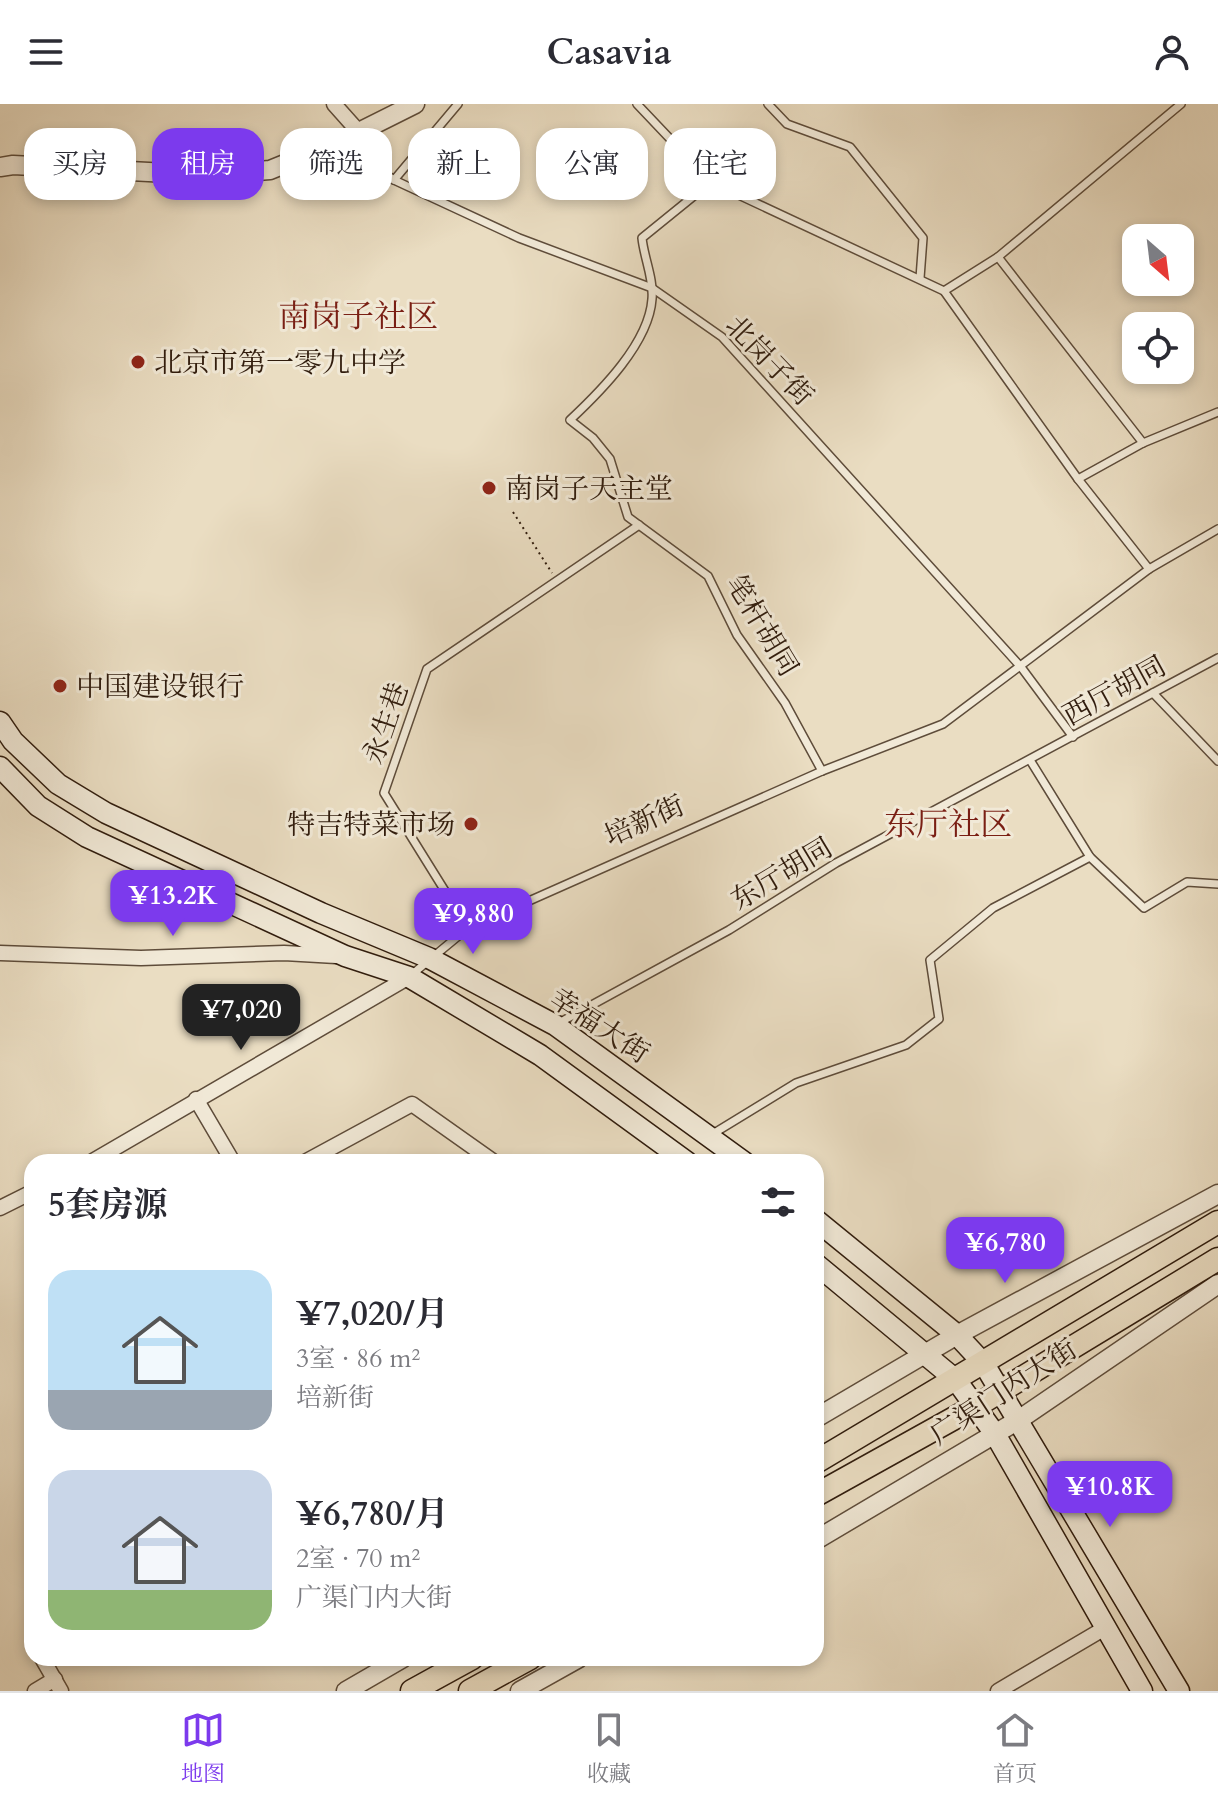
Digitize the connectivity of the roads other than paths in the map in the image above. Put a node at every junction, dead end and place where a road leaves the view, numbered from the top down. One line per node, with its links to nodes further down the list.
1 (334, 104): 7 (street)
2 (415, 104): 8 (street)
3 (458, 104): 12 (lane)
4 (637, 104): 9 (lane)
5 (768, 104): 16 (lane)
6 (1181, 104): 15 (lane)
7 (355, 128)
8 (364, 128)
9 (664, 132)
10 (280, 166): 11 (street)
11 (0, 167)
12 (394, 180): 17 (lane, 北岗子街)
13 (689, 200): 17 (lane, 笔杆胡同)
14 (750, 200): 16 (lane)
15 (998, 257): 18 (lane); 20 (lane)
16 (920, 278): 18 (lane)
17 (652, 288): 22 (lane, 笔杆胡同); 26 (lane, 北岗子街)
18 (944, 291): 21 (lane)
19 (1218, 412): 20 (lane)
20 (1143, 443): 21 (lane)
21 (1078, 479): 24 (lane)
22 (639, 525): 33 (lane, 笔杆胡同); 36 (lane, 永生巷)
23 (1218, 529): 24 (lane, 培新街)
24 (1149, 569): 26 (lane, 培新街)
25 (1218, 658): 27 (lane, 西厅胡同)
26 (1021, 667): 29 (lane, 北岗子街); 33 (lane, 培新街)
27 (1153, 693): 29 (lane, 西厅胡同); 31 (lane)
28 (0, 722): 39 (main road, 幸福大街)
29 (1073, 737): 30 (lane, 西厅胡同)
30 (1030, 760): 34 (lane); 41 (lane, 东厅胡同)
31 (1218, 761)
32 (0, 767): 38 (main road, 幸福大街)
33 (822, 771): 36 (lane, 培新街)
34 (1090, 857): 35 (lane); 43 (lane)
35 (1218, 884)
36 (468, 928): 39 (lane, 培新街)
37 (0, 953): 38 (street)
38 (345, 956): 40 (main road, 幸福大街)
39 (429, 958): 40 (lane, 培新街); 41 (main road, 幸福大街)
40 (409, 977): 42 (street, 培新街); 48 (main road, 幸福大街)
41 (555, 1025): 43 (main road, 幸福大街)
42 (196, 1099): 44 (street, 培新街); 45 (street)
43 (711, 1135): 49 (main road, 幸福大街)
44 (118, 1154)
45 (228, 1154)
46 (320, 1154): 47 (street)
47 (483, 1154)
48 (676, 1154)
49 (734, 1154)
50 (1218, 1194): 58 (street)
51 (24, 1195): 52 (street)
52 (2, 1203)
53 (1218, 1222): 60 (main road, 广渠门内大街)
54 (824, 1227): 58 (main road)
55 (1218, 1259): 62 (main road, 广渠门内大街)
56 (824, 1270): 59 (main road)
57 (1218, 1284): 65 (street, 广渠门内大街)
58 (957, 1335): 59 (street); 60 (main road)
59 (927, 1353): 61 (main road); 64 (street)
60 (984, 1364): 61 (main road, 广渠门内大街); 62 (main road)
61 (956, 1380): 63 (main road); 67 (main road, 广渠门内大街)
62 (1002, 1390): 63 (main road, 广渠门内大街); 65 (main road)
63 (976, 1406): 66 (main road); 68 (main road, 广渠门内大街)
64 (824, 1413)
65 (1020, 1419): 66 (street, 广渠门内大街); 84 (main road)
66 (995, 1434): 69 (street, 广渠门内大街); 70 (main road)
67 (824, 1457)
68 (824, 1491)
69 (824, 1535)
70 (1105, 1628): 82 (street); 83 (main road)
71 (47, 1666): 76 (street)
72 (389, 1666): 78 (street)
73 (457, 1666): 79 (main road)
74 (515, 1666): 80 (main road)
75 (565, 1666): 81 (street)
76 (58, 1685): 77 (street)
77 (35, 1691)
78 (346, 1691)
79 (412, 1691)
80 (470, 1691)
81 (520, 1691)
82 (998, 1691)
83 (1142, 1691)
84 (1179, 1691)

